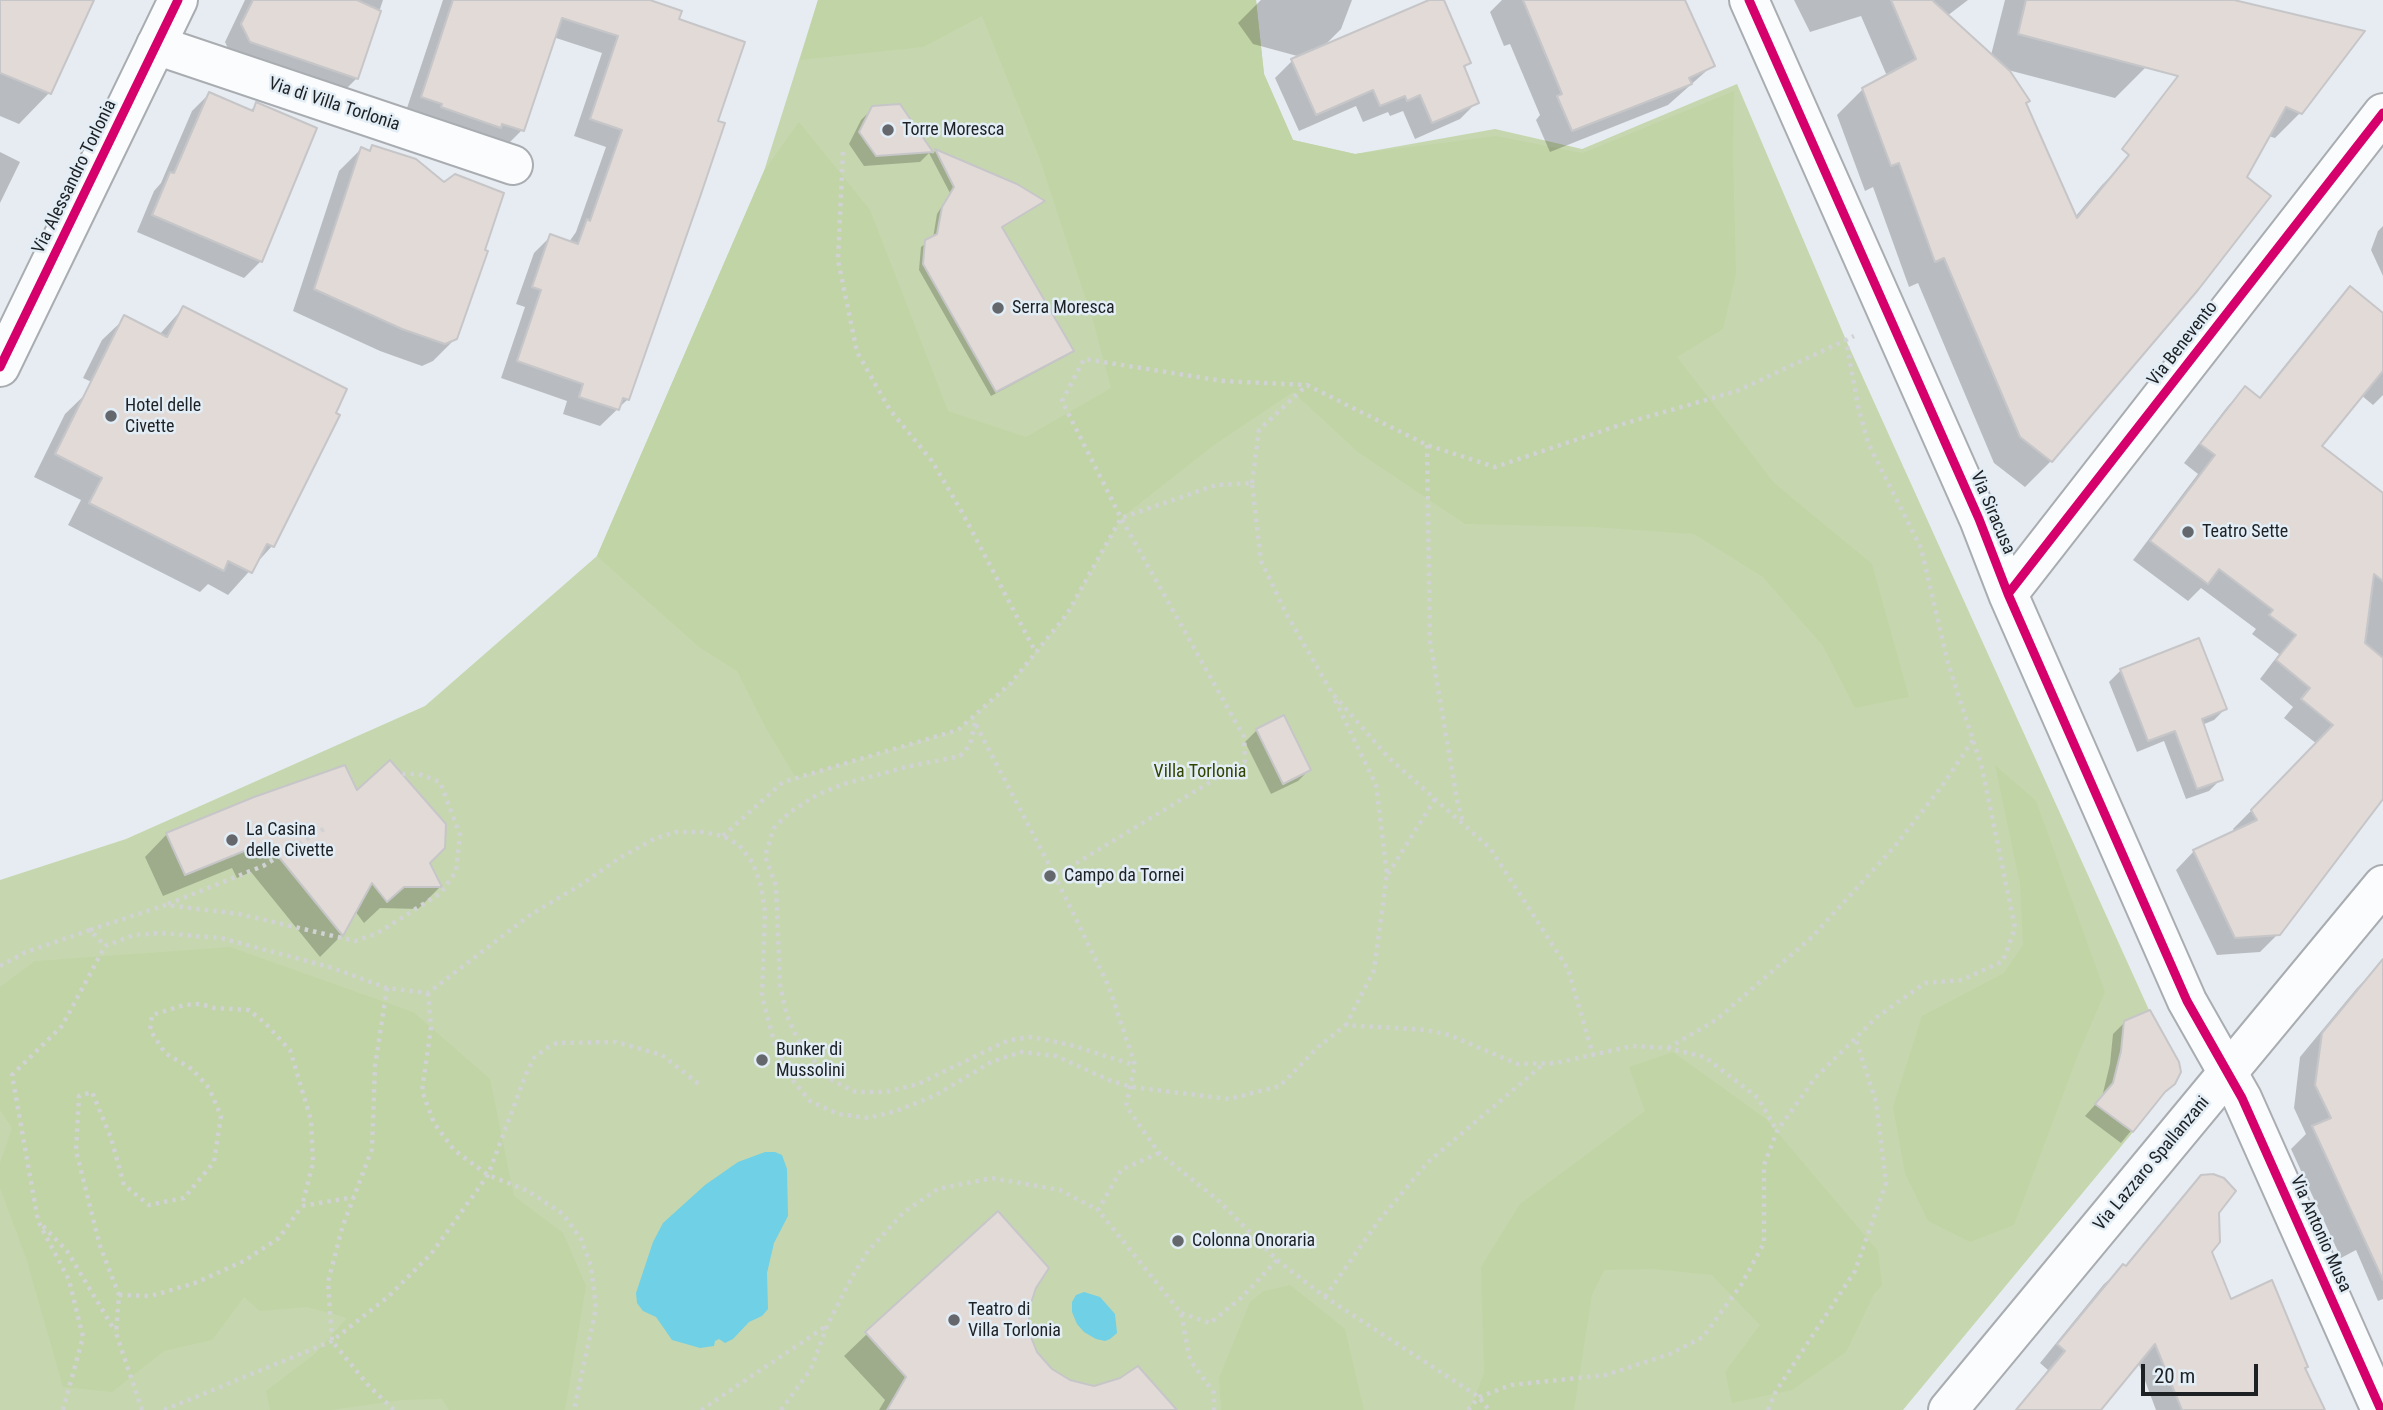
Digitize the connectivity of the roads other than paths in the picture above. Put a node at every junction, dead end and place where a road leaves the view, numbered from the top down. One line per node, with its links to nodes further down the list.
1 (178, 0): 3 (street, Via Alessandro Torlonia)
2 (1749, 0): 7 (street, Via Siracusa)
3 (156, 46): 5 (street, Via di Villa Torlonia); 6 (street, Via Alessandro Torlonia)
4 (2383, 113): 7 (street, Via Benevento)
5 (513, 164)
6 (0, 367)
7 (2008, 594): 9 (street, Via Siracusa)
8 (2383, 885): 9 (street, Via Lazzaro Spallanzani)
9 (2229, 1073): 10 (street, Via Lazzaro Spallanzani); 11 (street, Via Antonio Musa)
10 (1948, 1410)
11 (2381, 1410)

